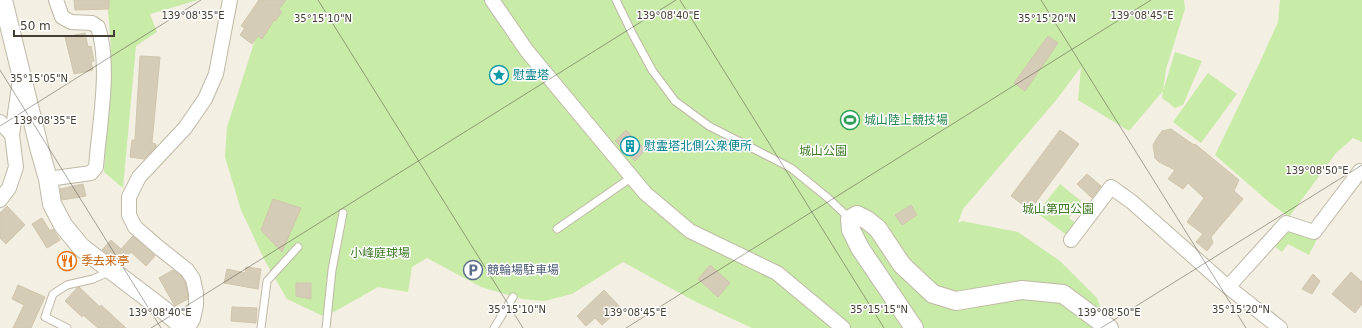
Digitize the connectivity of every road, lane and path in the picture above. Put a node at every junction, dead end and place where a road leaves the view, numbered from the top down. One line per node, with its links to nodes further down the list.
1 (3, 0): 6 (street)
2 (56, 0): 11 (street)
3 (230, 0): 23 (street)
4 (492, 0): 10 (street)
5 (616, 0): 14 (lane)
6 (21, 75): 8 (street); 11 (street)
7 (0, 122): 8 (street)
8 (12, 135): 12 (street)
9 (1362, 173): 19 (street)
10 (632, 178): 15 (lane); 27 (street)
11 (48, 179): 18 (street)
12 (0, 200)
13 (343, 213): 25 (lane)
14 (850, 219): 28 (street); 29 (street)
15 (557, 229)
16 (1071, 240): 19 (street)
17 (298, 247): 24 (lane)
18 (112, 270): 21 (lane); 22 (street)
19 (1228, 287): 30 (street)
20 (513, 297): 26 (lane)
21 (67, 328)
22 (185, 328)
23 (188, 328)
24 (261, 328)
25 (326, 328)
26 (494, 328)
27 (843, 328)
28 (914, 328)
29 (1109, 328)
30 (1280, 328)

